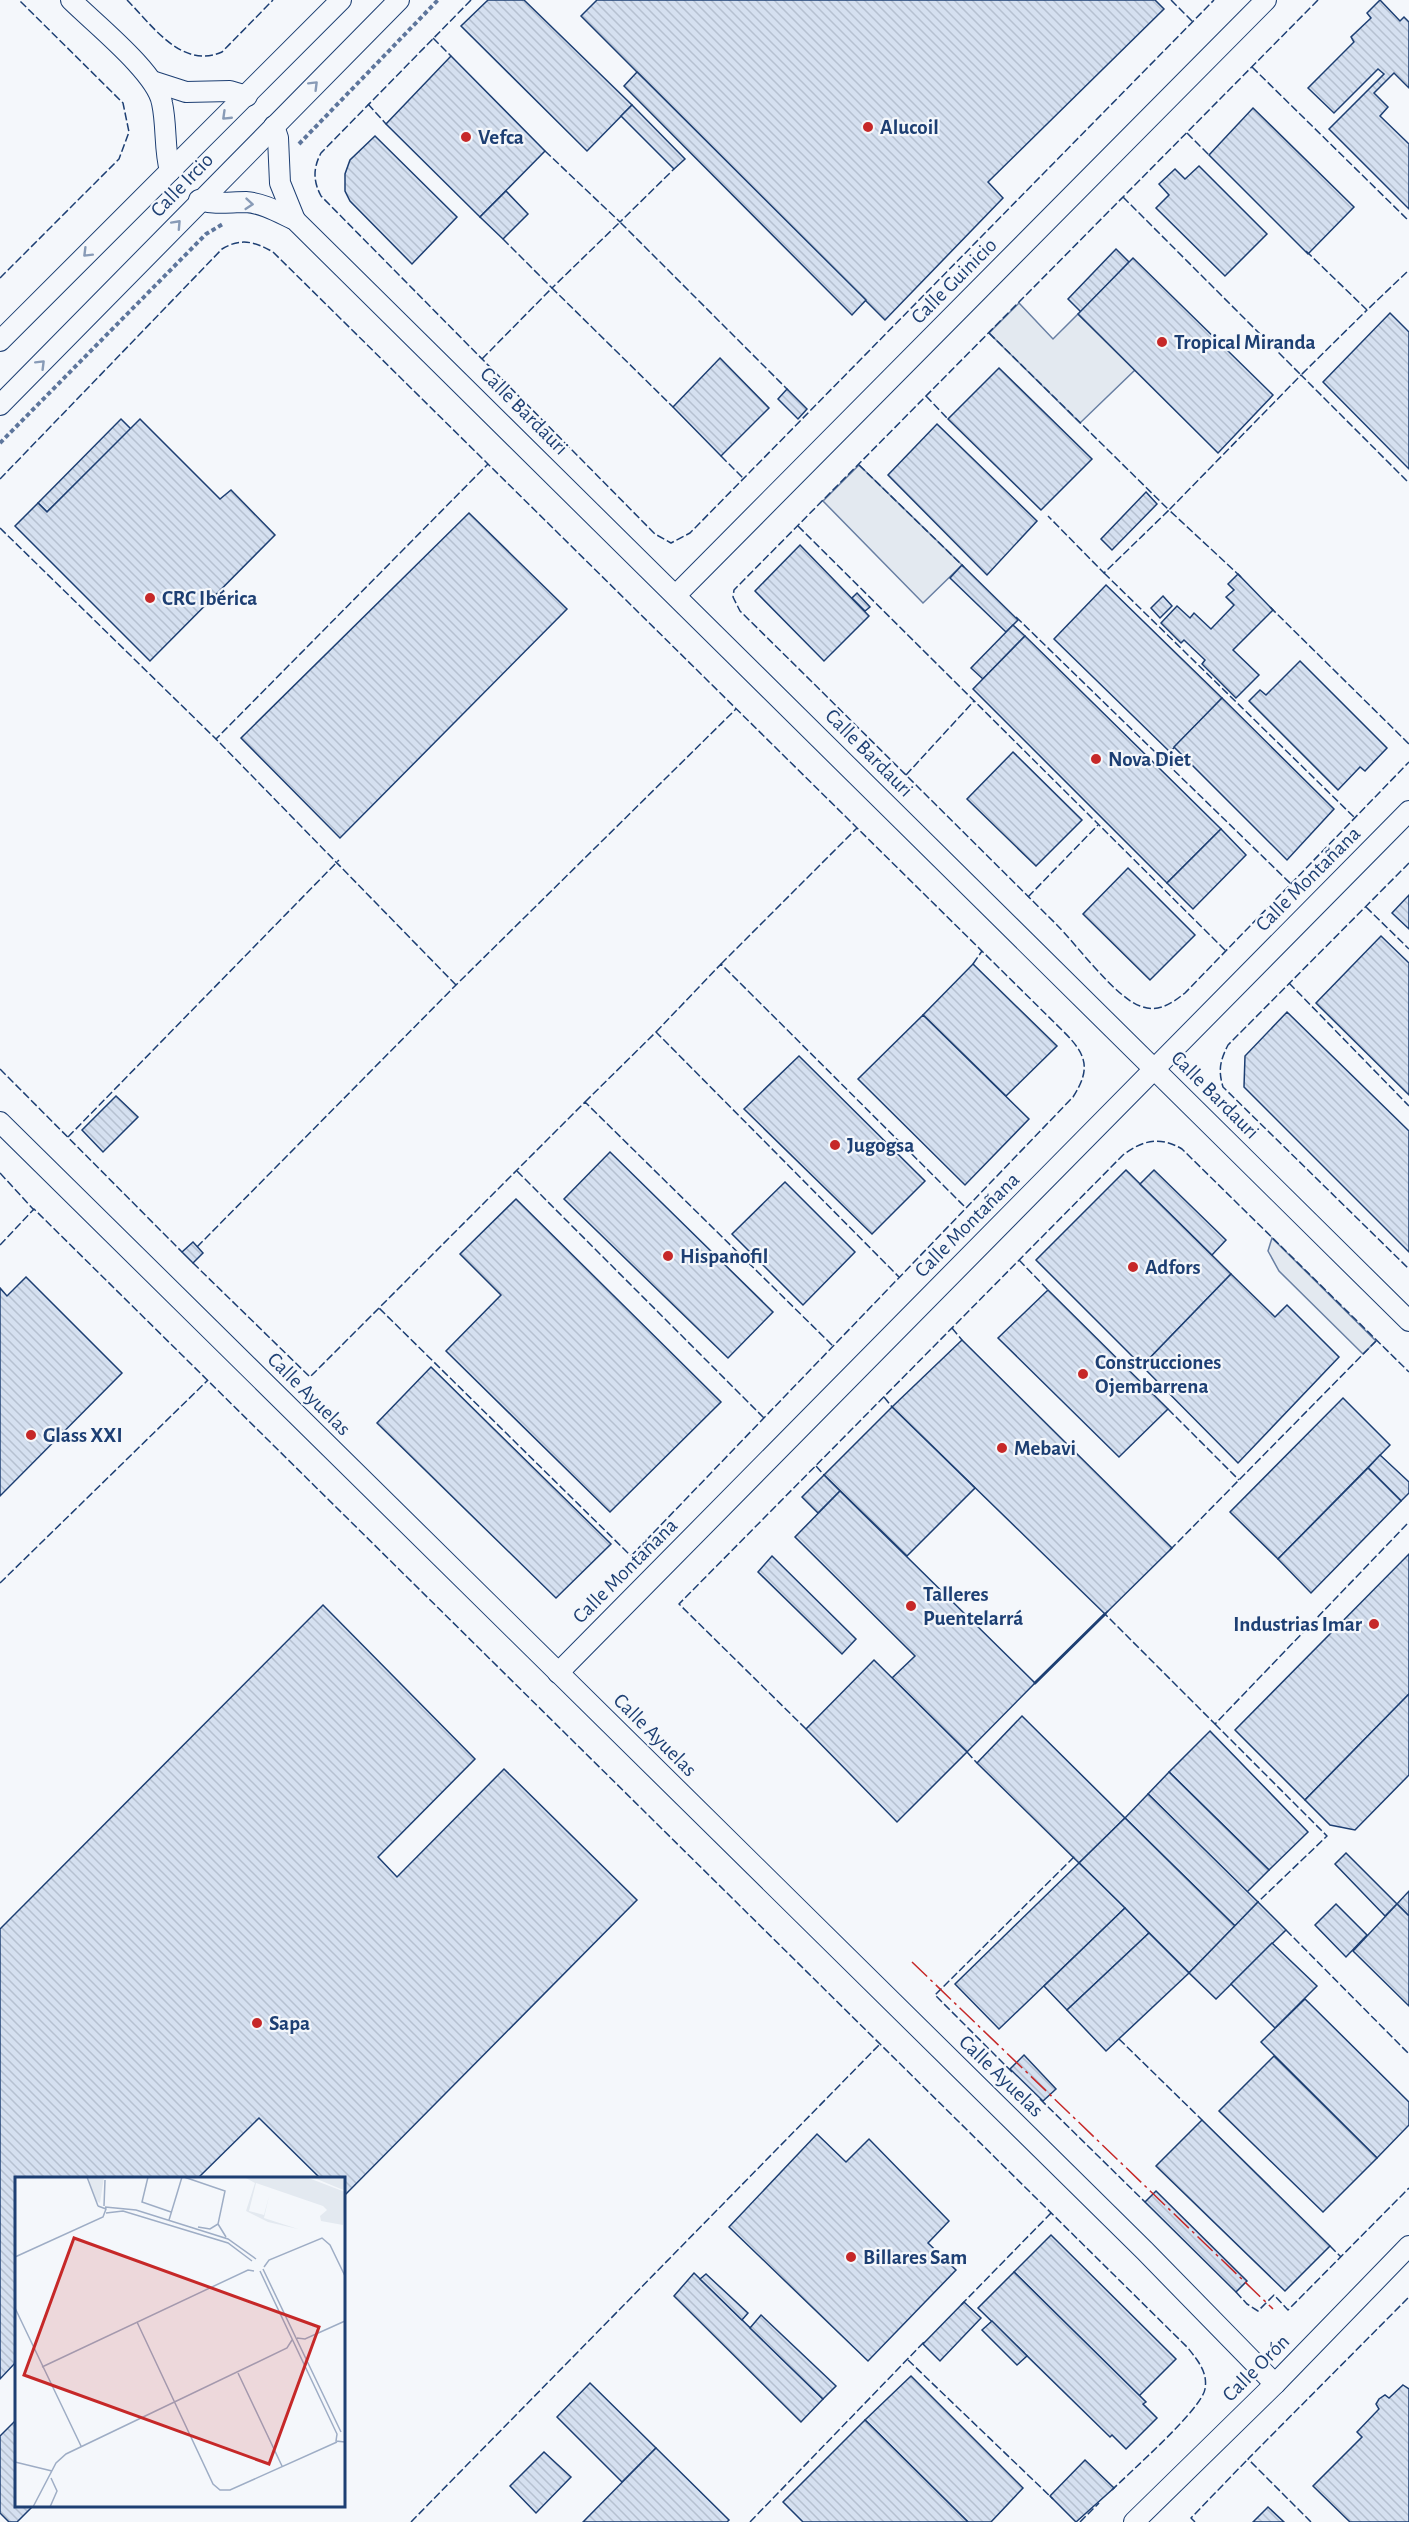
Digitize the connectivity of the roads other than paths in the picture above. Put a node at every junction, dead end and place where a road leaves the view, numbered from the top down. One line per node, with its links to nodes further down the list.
1 (71, 0): 5 (street)
2 (341, 0): 6 (street, Calle Ircio)
3 (399, 0): 7 (street, Calle Ircio, one-way to 3)
4 (1266, 0): 13 (street, Calle Guinicio)
5 (155, 82): 6 (street); 8 (street)
6 (247, 96): 8 (street, Calle Ircio, one-way to 8)
7 (274, 126): 9 (street, Calle Ircio); 10 (street, Calle Bardauri)
8 (170, 171): 11 (street, Calle Ircio, one-way to 11)
9 (200, 200): 10 (street, Calle Bardauri, one-way to 10); 12 (street, Calle Ircio, one-way to 9)
10 (295, 220): 13 (street, Calle Bardauri)
11 (0, 341)
12 (0, 405)
13 (676, 595): 15 (street, Calle Bardauri)
14 (1409, 811): 15 (street, Calle Montañana)
15 (1155, 1069): 17 (street, Calle Bardauri); 18 (street, Calle Montañana)
16 (0, 1122): 18 (street, Calle Ayuelas)
17 (1409, 1321)
18 (558, 1672): 20 (street, Calle Ayuelas)
19 (1409, 2246): 20 (street, Calle Orón)
20 (1275, 2384): 21 (street, Calle Orón)
21 (1134, 2522)

